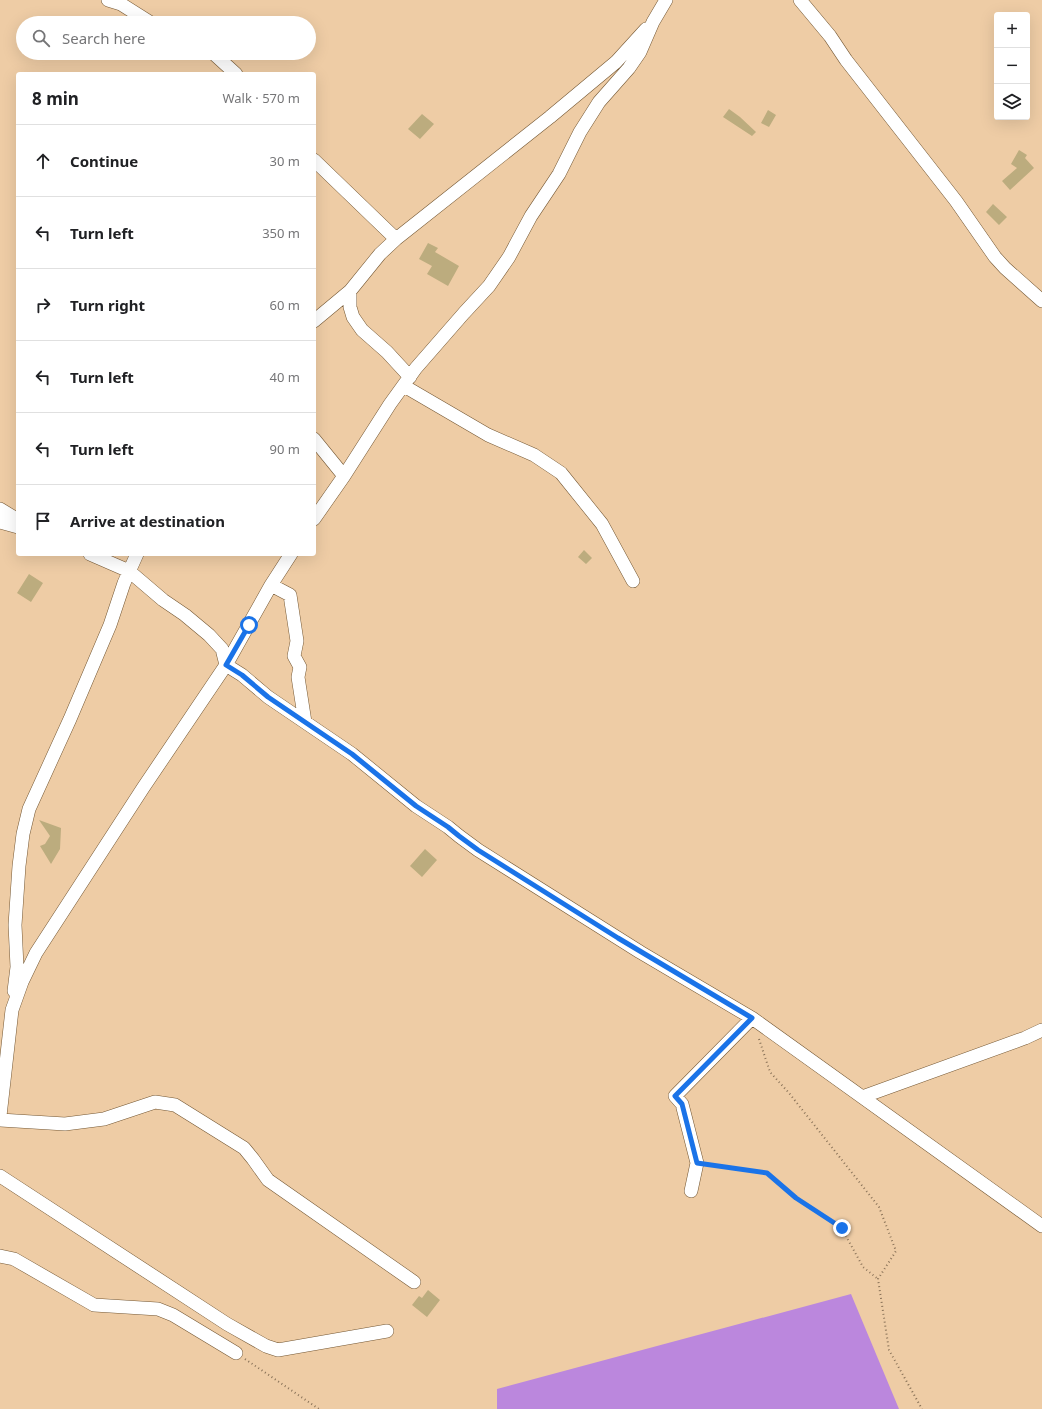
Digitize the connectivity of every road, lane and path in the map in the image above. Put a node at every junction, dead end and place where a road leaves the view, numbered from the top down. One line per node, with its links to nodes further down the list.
1 (108, 0): 4 (street)
2 (666, 0): 5 (street)
3 (800, 0): 11 (street)
4 (140, 16)
5 (653, 22): 9 (street); 13 (street)
6 (221, 60): 7 (street)
7 (234, 72)
8 (316, 162): 9 (street)
9 (396, 239): 10 (street)
10 (350, 291): 12 (street); 13 (street)
11 (1042, 301)
12 (316, 319)
13 (407, 381): 15 (street); 25 (street)
14 (316, 441): 15 (street)
15 (344, 476): 17 (street)
16 (0, 509): 18 (street)
17 (316, 516)
18 (16, 519)
19 (0, 522): 20 (street)
20 (16, 526)
21 (95, 556): 24 (street)
22 (136, 556): 24 (street)
23 (290, 556): 26 (street)
24 (129, 571): 27 (street); 29 (street)
25 (634, 581)
26 (271, 585): 27 (street); 28 (street)
27 (226, 665): 28 (street); 29 (street)
28 (305, 722): 30 (street)
29 (12, 1010): 34 (street)
30 (752, 1018): 33 (street); 36 (street)
31 (1042, 1030): 33 (street)
32 (758, 1038): 41 (path)
33 (862, 1097): 39 (street)
34 (0, 1116)
35 (0, 1120): 42 (street)
36 (697, 1163): 38 (street); 41 (path)
37 (0, 1176): 43 (street)
38 (691, 1191)
39 (1042, 1226)
40 (0, 1256): 44 (street)
41 (878, 1279): 46 (path)
42 (414, 1282)
43 (387, 1331)
44 (236, 1353): 45 (path)
45 (319, 1409)
46 (922, 1409)

